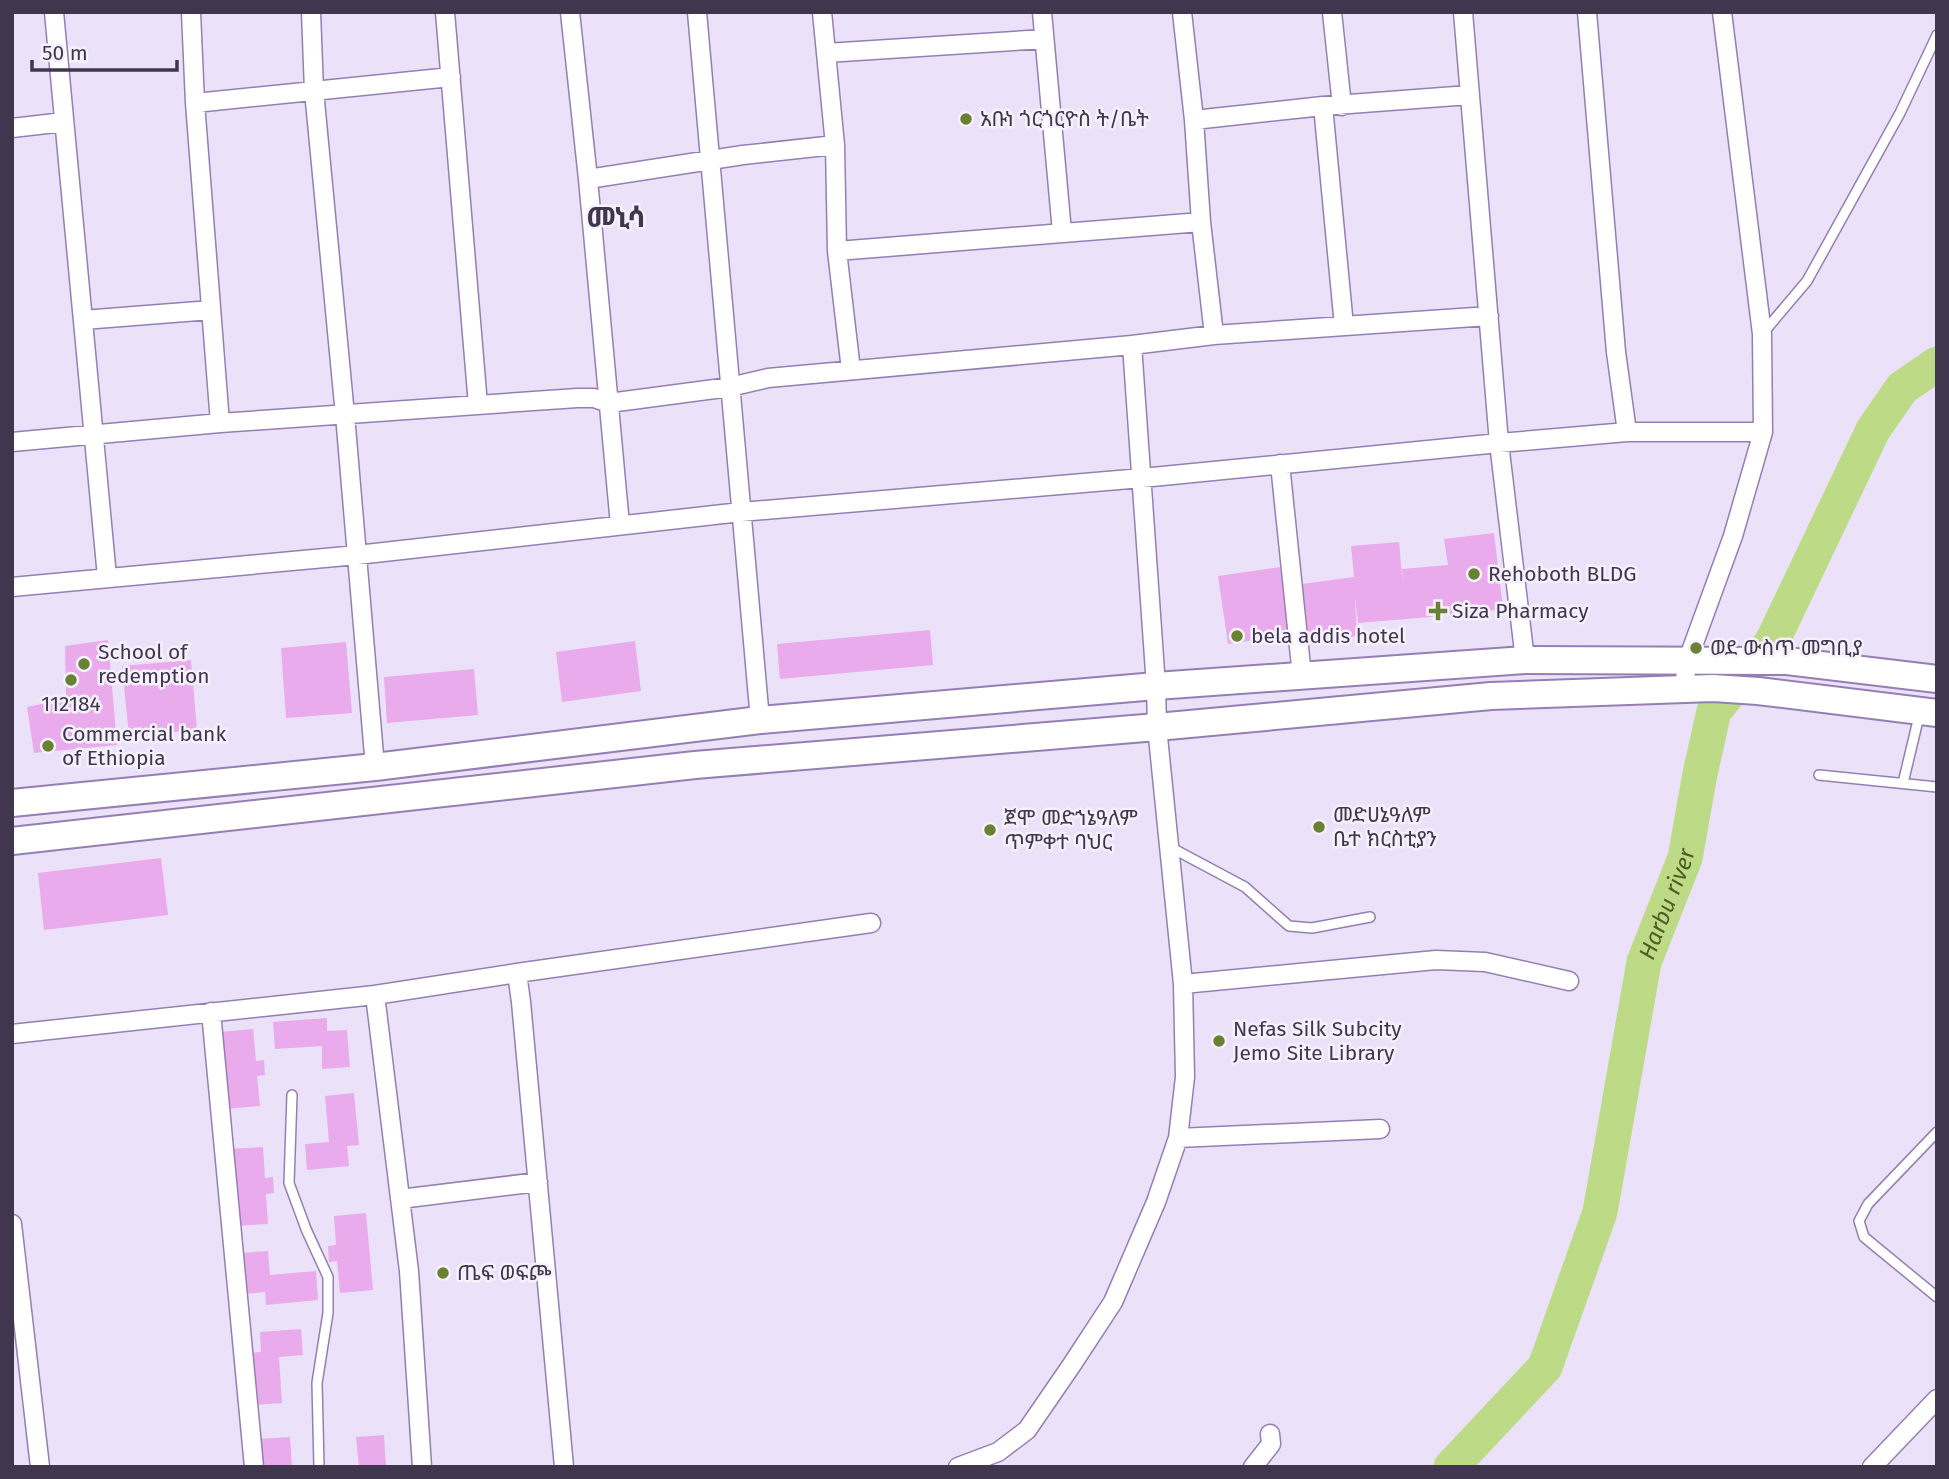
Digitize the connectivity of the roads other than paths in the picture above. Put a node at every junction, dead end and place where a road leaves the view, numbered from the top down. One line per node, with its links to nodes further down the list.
1 (60, 12): 14 (street)
2 (191, 12): 21 (street)
3 (311, 12): 19 (street)
4 (445, 12): 18 (street)
5 (570, 12): 29 (street)
6 (697, 12): 28 (street)
7 (822, 12): 17 (street)
8 (1042, 12): 16 (street)
9 (1182, 12): 24 (street)
10 (1332, 12): 23 (street)
11 (1463, 12): 20 (street)
12 (1587, 12): 46 (street)
13 (1722, 12): 37 (street)
14 (54, 13): 25 (street)
15 (1937, 35): 37 (lane)
16 (1044, 39): 17 (street); 31 (street)
17 (826, 53): 27 (street)
18 (451, 77): 19 (street); 43 (street)
19 (314, 91): 21 (street); 44 (street)
20 (1469, 95): 23 (street); 34 (street)
21 (195, 103): 33 (street)
22 (1323, 106): 23 (street); 24 (street); 36 (street)
23 (1342, 106)
24 (1194, 120): 30 (street)
25 (64, 122): 26 (street); 35 (street)
26 (12, 128)
27 (835, 145): 28 (street); 32 (street)
28 (710, 160): 29 (street); 41 (street)
29 (588, 179): 42 (street)
30 (1201, 222): 31 (street); 38 (street)
31 (1062, 232): 32 (street)
32 (837, 251): 40 (street)
33 (211, 310): 35 (street); 45 (street)
34 (1489, 316): 36 (street); 50 (street)
35 (83, 320): 48 (street)
36 (1344, 326): 38 (street)
37 (1762, 334): 47 (street)
38 (1214, 335): 39 (street)
39 (1132, 345): 40 (street); 52 (street)
40 (851, 370): 41 (street)
41 (730, 387): 42 (street); 53 (street)
42 (609, 403): 43 (street); 54 (street)
43 (478, 405): 44 (street)
44 (345, 415): 45 (street); 55 (street)
45 (220, 423): 48 (street)
46 (1627, 432): 47 (street); 50 (street)
47 (1763, 432): 59 (street)
48 (94, 436): 49 (street); 56 (street)
49 (12, 442)
50 (1499, 443): 51 (street); 58 (street)
51 (1280, 464): 52 (street); 60 (street)
52 (1142, 478): 53 (street); 62 (street)
53 (741, 512): 54 (street); 65 (street)
54 (620, 525): 55 (street)
55 (357, 555): 56 (street); 67 (street)
56 (107, 577): 57 (street)
57 (12, 587)
58 (1525, 660): 59 (main road); 60 (main road)
59 (1687, 662): 61 (main road); 63 (street)
60 (1302, 676): 62 (main road)
61 (1937, 679)
62 (1156, 686): 65 (main road); 66 (street)
63 (1684, 689): 64 (main road); 66 (main road)
64 (1929, 712): 69 (lane)
65 (760, 720): 67 (main road)
66 (1157, 727): 72 (main road); 73 (street)
67 (375, 767): 71 (main road)
68 (1819, 775): 69 (lane)
69 (1903, 783): 70 (lane)
70 (1937, 787)
71 (12, 803)
72 (12, 841)
73 (1169, 846): 74 (lane); 78 (street)
74 (1370, 917)
75 (871, 923): 76 (street)
76 (517, 974): 79 (street); 86 (street)
77 (1569, 981): 78 (street)
78 (1183, 984): 85 (street)
79 (375, 995): 80 (street); 87 (street)
80 (211, 1012): 81 (street); 93 (street)
81 (12, 1034)
82 (292, 1095): 94 (lane)
83 (1380, 1129): 85 (street)
84 (1937, 1132): 89 (lane)
85 (1178, 1138): 97 (street)
86 (538, 1182): 87 (street); 96 (street)
87 (400, 1199): 95 (street)
88 (12, 1224): 92 (street)
89 (1937, 1297)
90 (1937, 1399): 99 (street)
91 (1270, 1434): 98 (street)
92 (40, 1467)
93 (254, 1467)
94 (319, 1467)
95 (422, 1467)
96 (564, 1467)
97 (958, 1467)
98 (1253, 1467)
99 (1872, 1467)

